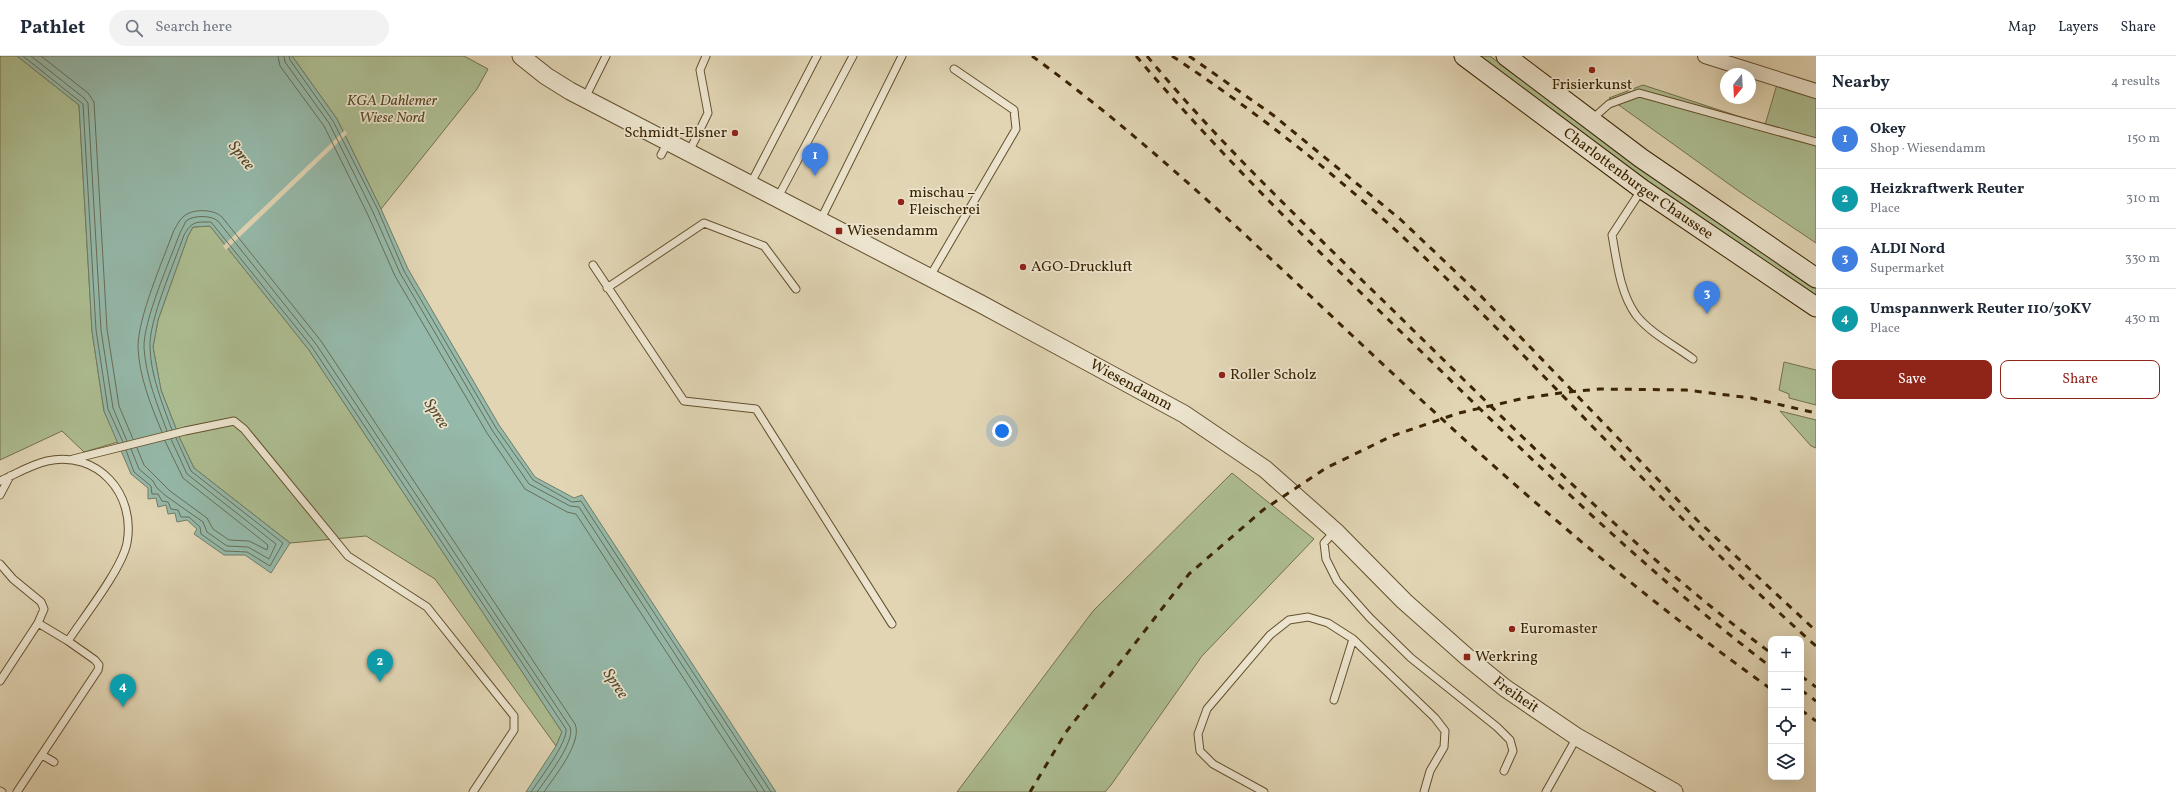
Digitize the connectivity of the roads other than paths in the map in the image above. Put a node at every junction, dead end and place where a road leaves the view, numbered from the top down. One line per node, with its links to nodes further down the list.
1 (521, 56): 12 (street, Wiesendamm)
2 (606, 56): 12 (lane)
3 (706, 56): 15 (lane)
4 (817, 56): 16 (lane)
5 (853, 56): 18 (lane)
6 (902, 56): 19 (lane)
7 (1464, 56): 17 (main road, Charlottenburger Chaussee)
8 (1506, 56): 13 (main road, Charlottenburger Chaussee)
9 (1705, 56): 11 (street)
10 (954, 70): 21 (lane)
11 (1816, 91)
12 (585, 98): 15 (street, Wiesendamm)
13 (1591, 121): 14 (lane); 22 (main road, Charlottenburger Chaussee)
14 (1816, 142)
15 (688, 152): 16 (street, Wiesendamm)
16 (750, 185): 18 (street, Wiesendamm)
17 (1642, 189): 25 (main road, Charlottenburger Chaussee); 26 (lane)
18 (777, 199): 19 (street, Wiesendamm)
19 (820, 222): 21 (street, Wiesendamm)
20 (593, 265): 23 (lane)
21 (929, 278): 31 (street, Wiesendamm)
22 (1816, 278)
23 (608, 288): 24 (lane); 34 (lane)
24 (796, 289)
25 (1816, 307)
26 (1693, 358)
27 (74, 459): 28 (lane); 36 (lane); 44 (lane)
28 (10, 476): 29 (lane); 30 (lane)
29 (0, 481)
30 (0, 495)
31 (1330, 527): 39 (street, Freiheit); 42 (lane)
32 (0, 564): 33 (lane)
33 (38, 623): 36 (lane); 37 (lane)
34 (892, 624)
35 (1353, 639): 38 (lane); 45 (lane); 46 (lane)
36 (68, 641): 40 (lane)
37 (0, 680)
38 (1334, 700)
39 (1577, 737): 47 (lane); 48 (street, Freiheit)
40 (42, 755): 41 (lane); 43 (lane)
41 (54, 762)
42 (1504, 771)
43 (16, 792)
44 (473, 792)
45 (1264, 792)
46 (1424, 792)
47 (1546, 792)
48 (1674, 792)

